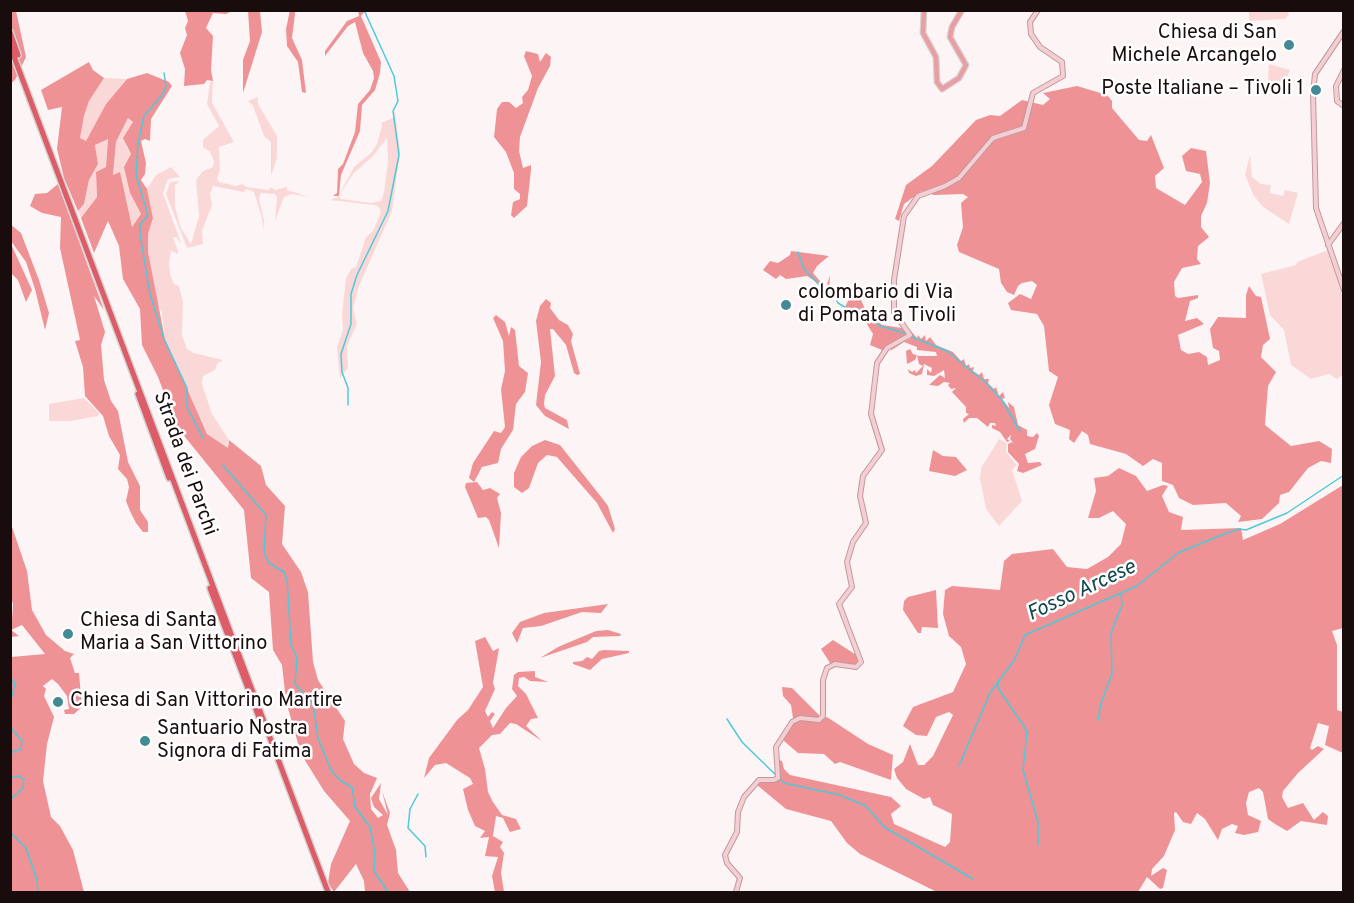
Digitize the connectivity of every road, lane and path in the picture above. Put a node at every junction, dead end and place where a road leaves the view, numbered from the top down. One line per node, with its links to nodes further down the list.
1 (924, 10): 2 (main road)
2 (962, 10)
3 (1038, 10): 16 (street)
4 (1344, 31): 13 (street)
5 (10, 32): 9 (highway)
6 (10, 46): 9 (highway, Strada dei Parchi)
7 (10, 52): 11 (highway, Strada dei Parchi)
8 (1344, 70): 10 (street)
9 (29, 91): 11 (highway, Strada dei Parchi)
10 (1344, 106)
11 (58, 172): 15 (highway, Strada dei Parchi)
12 (1344, 223): 13 (street)
13 (1328, 245): 14 (street)
14 (1344, 290)
15 (327, 892)
16 (736, 892)

